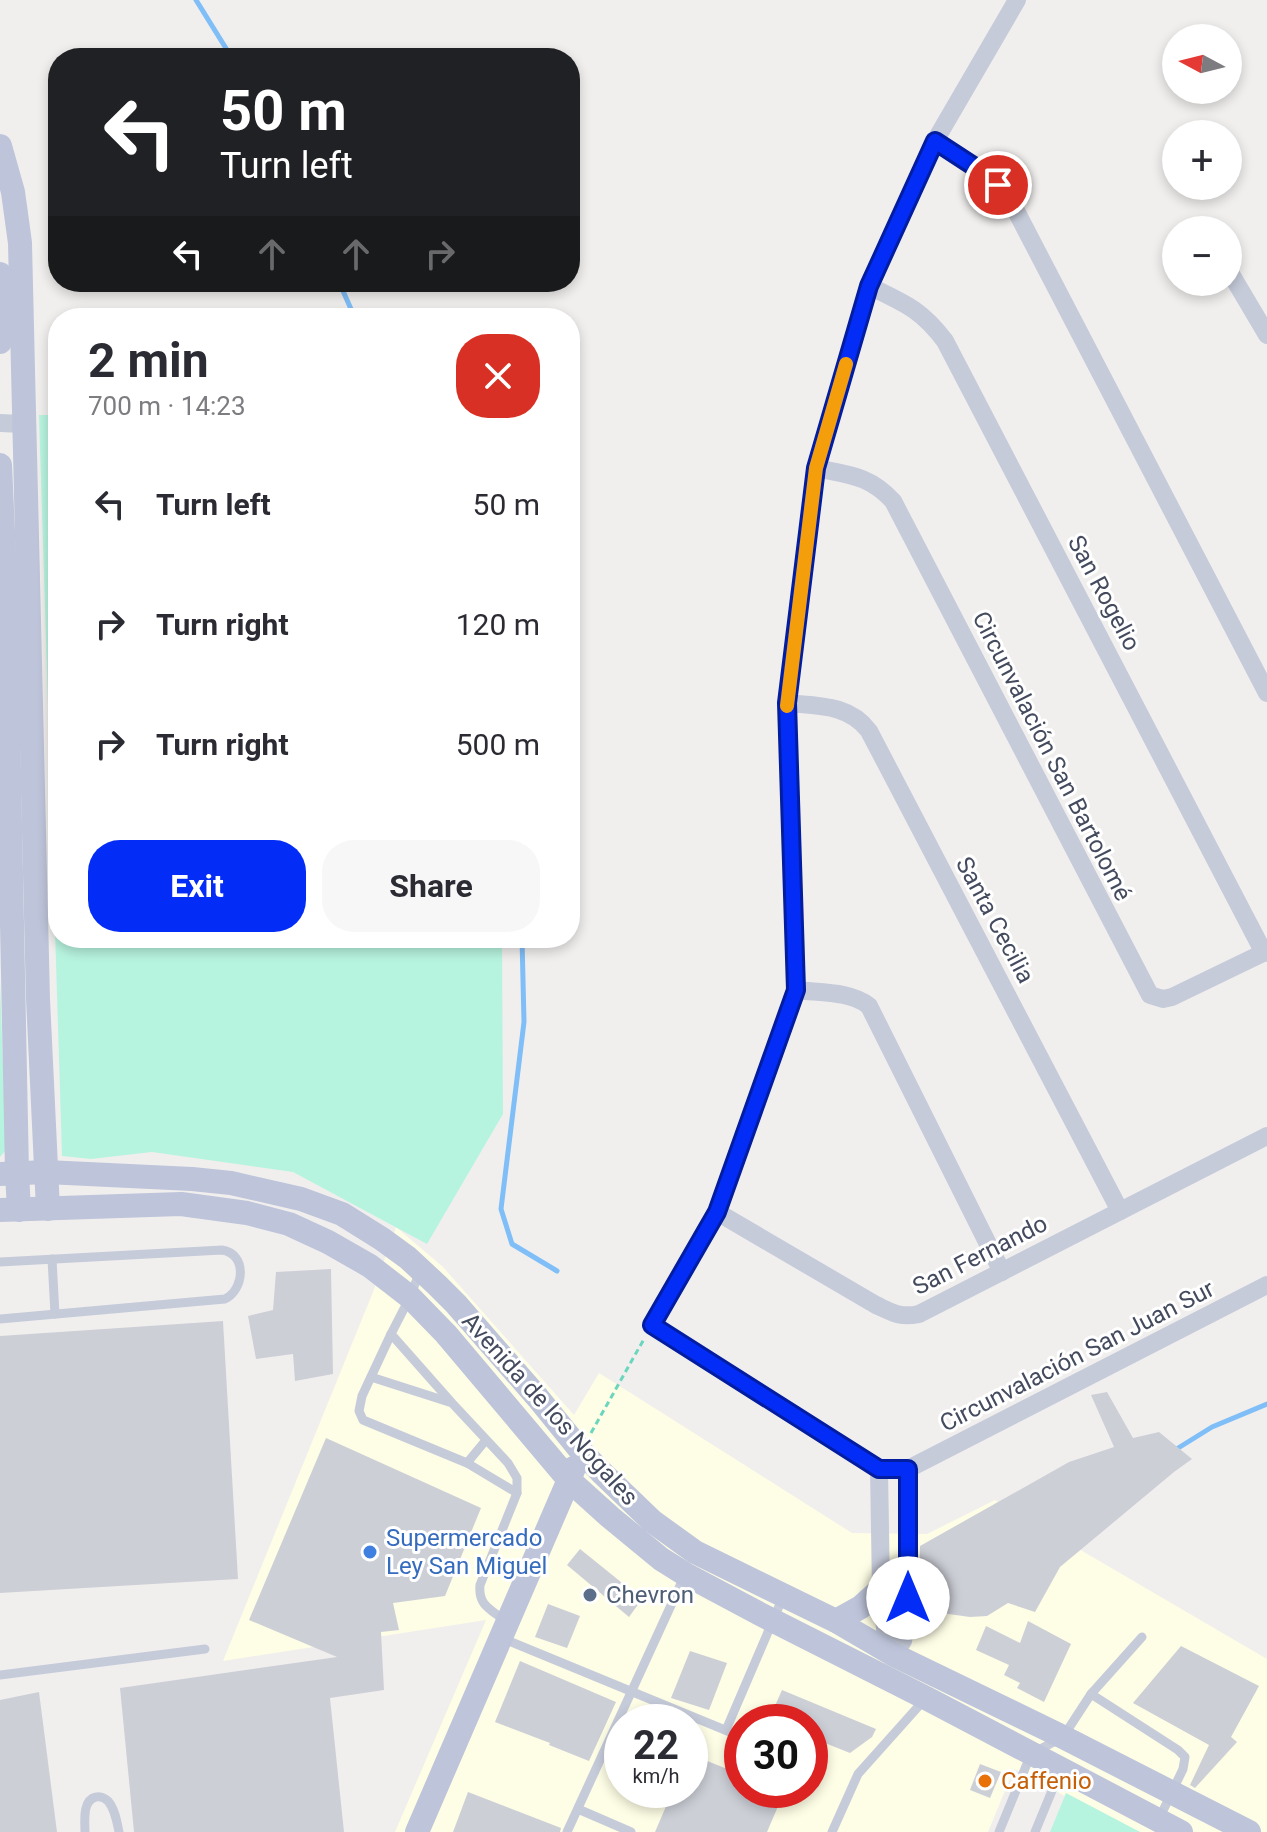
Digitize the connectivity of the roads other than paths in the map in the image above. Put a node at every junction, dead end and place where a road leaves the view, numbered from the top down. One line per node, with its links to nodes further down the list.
1 (1017, 0): 2 (street)
2 (935, 141): 5 (street); 12 (street)
3 (0, 146): 9 (main road)
4 (0, 274): 8 (main road)
5 (869, 286): 11 (street); 14 (street, San Rogelio)
6 (1242, 293): 7 (street)
7 (1267, 335)
8 (0, 342)
9 (12, 423): 16 (main road)
10 (0, 465): 16 (main road)
11 (816, 468): 13 (street); 14 (street, Circunvalación San Bartolomé)
12 (1267, 693)
13 (787, 703): 15 (street); 22 (street, Santa Cecilia)
14 (1266, 952)
15 (796, 990): 23 (street); 27 (street)
16 (26, 1000): 18 (main road); 19 (main road)
17 (1267, 1136): 22 (street, San Fernando)
18 (46, 1172): 19 (main road, Avenida de los Nogales); 20 (main road); 26 (main road, Avenida de los Nogales)
19 (8, 1174): 21 (main road)
20 (48, 1209): 21 (main road, Avenida de los Nogales); 29 (main road, Avenida de los Nogales)
21 (10, 1210)
22 (1120, 1211): 27 (street, San Fernando)
23 (717, 1212): 27 (street, San Fernando); 38 (street)
24 (52, 1259): 25 (lane); 30 (lane); 30 (lane)
25 (0, 1262)
26 (421, 1270): 29 (lane); 36 (main road, Avenida de los Nogales)
27 (1002, 1272)
28 (1267, 1285): 39 (street, Circunvalación San Juan Sur)
29 (410, 1297): 32 (lane); 40 (main road, Avenida de los Nogales)
30 (55, 1314): 31 (lane)
31 (0, 1319)
32 (391, 1334): 33 (lane); 34 (lane)
33 (371, 1377): 34 (lane); 37 (lane)
34 (452, 1403): 35 (lane)
35 (486, 1440): 37 (lane); 41 (lane)
36 (581, 1451): 40 (main road); 42 (main road, Avenida de los Nogales)
37 (467, 1463): 41 (lane)
38 (879, 1469): 39 (street, Circunvalación San Juan Sur); 43 (street)
39 (908, 1469): 50 (street)
40 (569, 1480): 42 (main road, Avenida de los Nogales); 47 (main road)
41 (517, 1493): 47 (lane)
42 (690, 1563): 44 (main road, Avenida de los Nogales); 45 (main road, Avenida de los Nogales); 53 (lane)
43 (881, 1589): 46 (main road); 50 (street)
44 (784, 1595): 45 (lane); 46 (main road, Avenida de los Nogales)
45 (772, 1619): 51 (main road, Avenida de los Nogales); 56 (lane)
46 (836, 1621): 50 (main road, Avenida de los Nogales)
47 (504, 1630): 53 (lane); 66 (main road)
48 (1142, 1637): 54 (lane)
49 (205, 1649): 52 (lane)
50 (894, 1655): 51 (main road); 55 (main road); 58 (main road, Avenida de los Nogales)
51 (856, 1663): 55 (main road, Avenida de los Nogales)
52 (0, 1675)
53 (631, 1691): 57 (lane); 62 (lane)
54 (1091, 1694): 58 (lane); 61 (lane)
55 (926, 1698): 59 (main road, Avenida de los Nogales); 69 (lane)
56 (737, 1704)
57 (724, 1729)
58 (1063, 1737): 59 (lane); 61 (main road, Avenida de los Nogales)
59 (1031, 1754): 60 (main road, Avenida de los Nogales); 70 (lane)
60 (1061, 1769): 63 (main road, Avenida de los Nogales); 71 (lane)
61 (1172, 1792): 63 (lane); 73 (main road, Avenida de los Nogales)
62 (578, 1809): 67 (lane); 68 (lane)
63 (1158, 1820): 72 (main road, Avenida de los Nogales)
64 (85, 1832): 65 (lane)
65 (119, 1832)
66 (417, 1832)
67 (567, 1832)
68 (631, 1832)
69 (832, 1832)
70 (999, 1832)
71 (1035, 1832)
72 (1181, 1832)
73 (1249, 1832)

